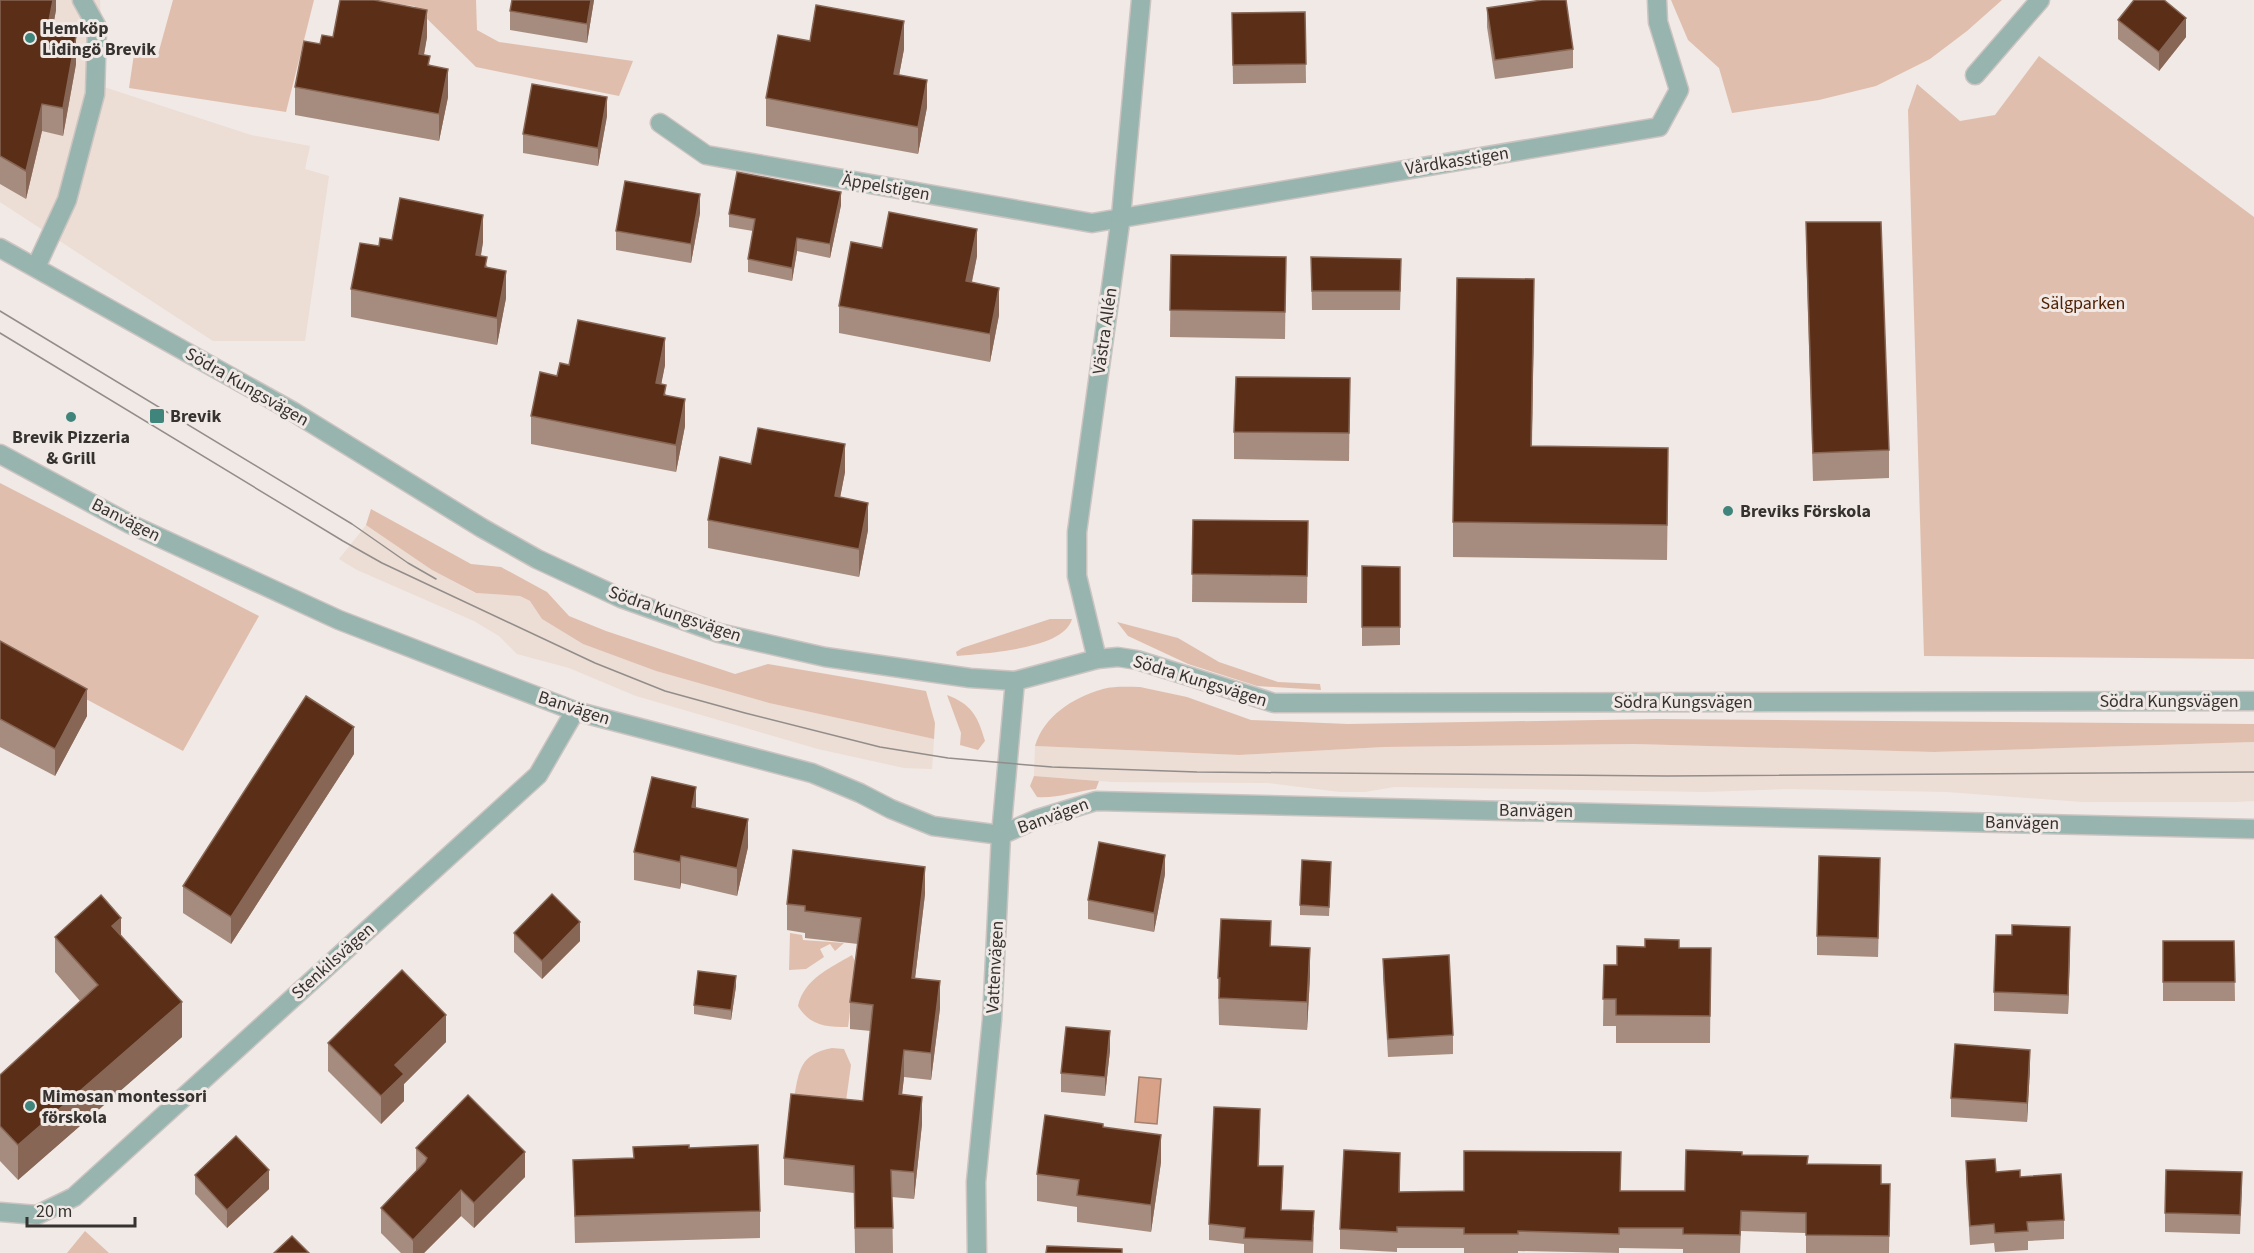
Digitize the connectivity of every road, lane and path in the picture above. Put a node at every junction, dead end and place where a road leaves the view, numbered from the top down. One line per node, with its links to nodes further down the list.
1 (82, 0): 9 (street)
2 (1141, 0): 7 (street, Västra Allén)
3 (1657, 0): 7 (street, Vårdkasstigen)
4 (2040, 0): 5 (street)
5 (1975, 75)
6 (660, 123): 7 (street, Äppelstigen)
7 (1121, 216): 11 (street, Västra Allén)
8 (0, 248): 9 (street, Södra Kungsvägen)
9 (36, 267): 12 (street, Södra Kungsvägen)
10 (0, 454): 14 (street, Banvägen)
11 (1097, 659): 12 (street, Södra Kungsvägen); 13 (street, Södra Kungsvägen)
12 (1016, 681): 16 (street, Vattenvägen)
13 (2254, 701)
14 (575, 711): 16 (street, Banvägen); 17 (street, Stenkilsvägen)
15 (2254, 829): 16 (street, Banvägen)
16 (1001, 835): 18 (street, Vattenvägen)
17 (0, 1212)
18 (977, 1253)

